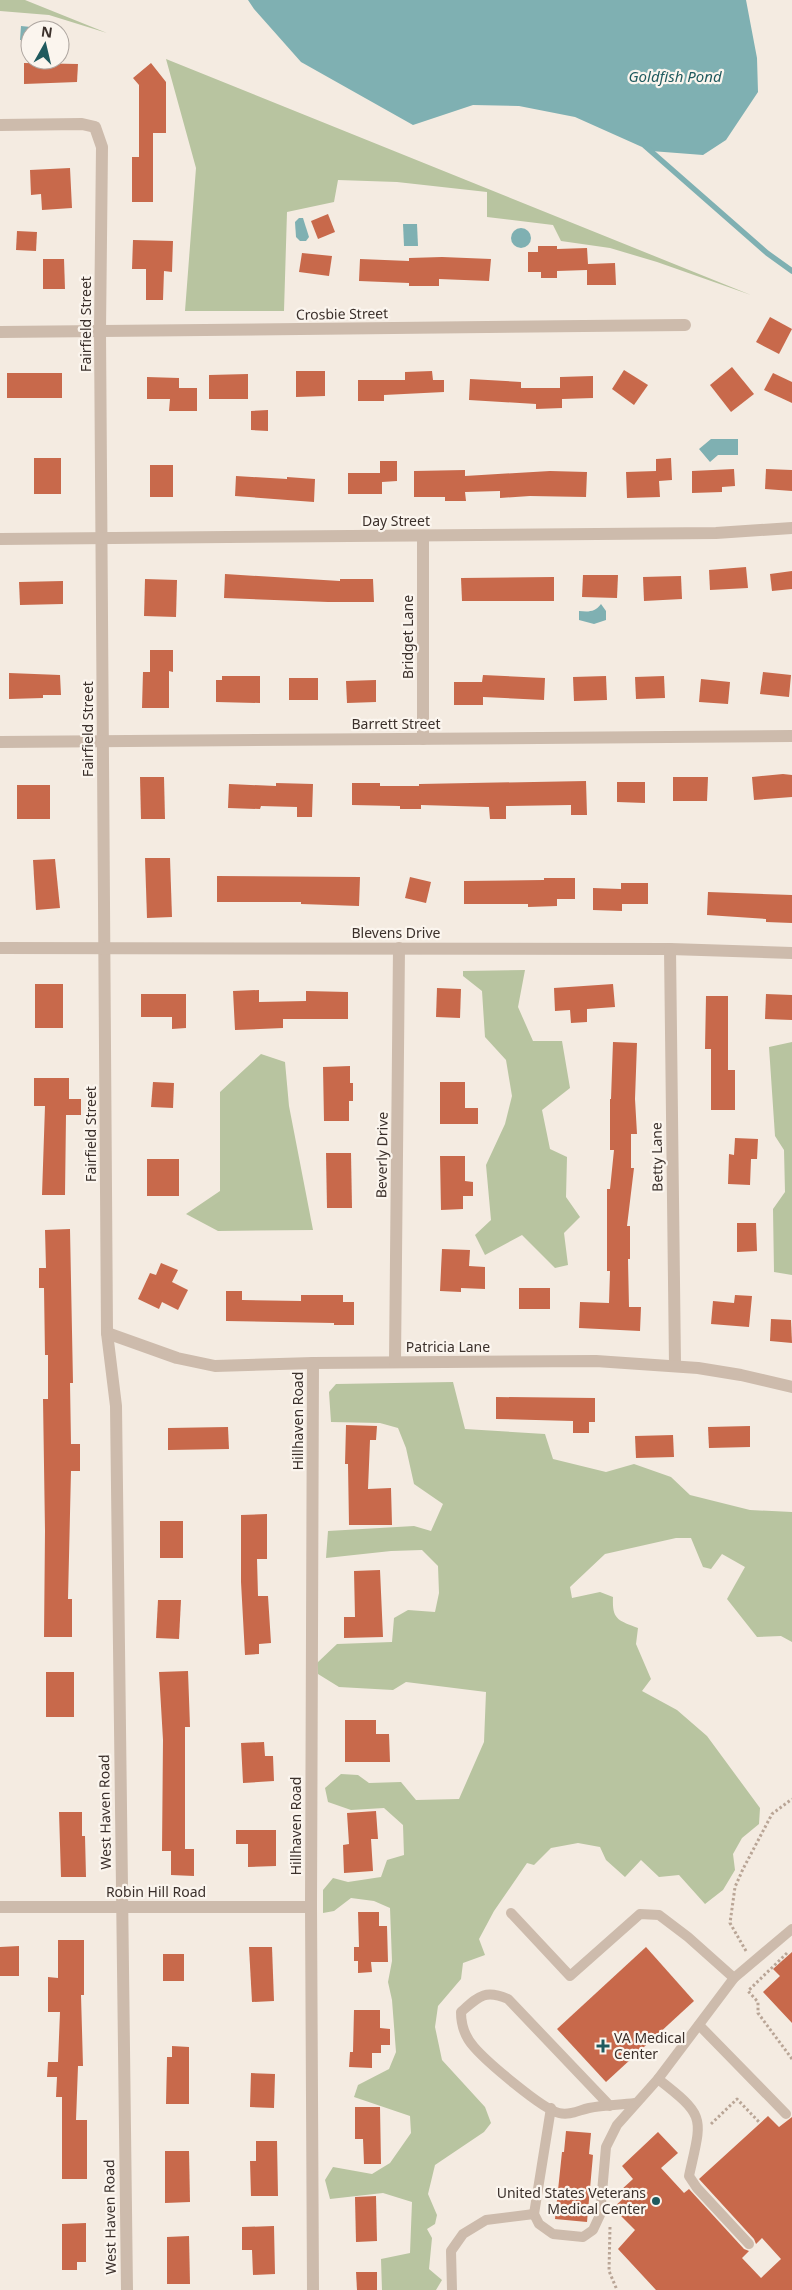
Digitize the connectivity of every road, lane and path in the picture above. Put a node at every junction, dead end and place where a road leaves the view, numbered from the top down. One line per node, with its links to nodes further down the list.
1 (0, 124): 3 (street, Fairfield Street)
2 (685, 325): 3 (street, Crosbie Street)
3 (100, 331): 4 (street, Crosbie Street); 7 (street, Fairfield Street)
4 (0, 332)
5 (792, 528): 6 (street, Day Street)
6 (423, 536): 7 (street, Day Street); 10 (street, Bridget Lane)
7 (102, 538): 8 (street, Day Street); 11 (street, Fairfield Street)
8 (0, 539)
9 (792, 736): 10 (street, Barrett Street)
10 (423, 739): 11 (street, Barrett Street)
11 (103, 741): 12 (street, Barrett Street); 13 (street, Fairfield Street)
12 (0, 742)
13 (104, 947): 14 (street, Blevens Drive); 15 (street, Blevens Drive); 18 (street, Fairfield Street)
14 (0, 948)
15 (399, 948): 16 (street, Blevens Drive); 19 (street, Beverly Drive)
16 (670, 949): 17 (street, Blevens Drive); 21 (street, Betty Lane)
17 (792, 953)
18 (107, 1333): 20 (street, Patricia Lane); 25 (street, West Haven Road)
19 (395, 1362): 20 (street, Patricia Lane); 21 (street, Patricia Lane)
20 (313, 1363): 26 (street, Hillhaven Road)
21 (675, 1365): 22 (street, Patricia Lane)
22 (792, 1387)
23 (792, 1799): 30 (path)
24 (0, 1907): 25 (street, Robin Hill Road)
25 (121, 1907): 26 (street, Robin Hill Road); 44 (street, West Haven Road)
26 (311, 1907): 45 (street, Hillhaven Road)
27 (512, 1912): 31 (lane)
28 (792, 1929): 31 (lane)
29 (792, 1949): 33 (path)
30 (746, 1952)
31 (734, 1978): 32 (lane)
32 (698, 2025): 34 (lane); 38 (lane)
33 (792, 2059)
34 (658, 2079): 35 (lane); 40 (lane)
35 (635, 2103): 36 (lane); 41 (lane)
36 (610, 2106): 37 (lane); 37 (lane)
37 (551, 2108): 41 (lane)
38 (786, 2114)
39 (760, 2122): 40 (path)
40 (699, 2131): 43 (lane)
41 (534, 2214): 46 (lane)
42 (611, 2220): 47 (path)
43 (749, 2244)
44 (126, 2290)
45 (313, 2290)
46 (452, 2290)
47 (617, 2290)

